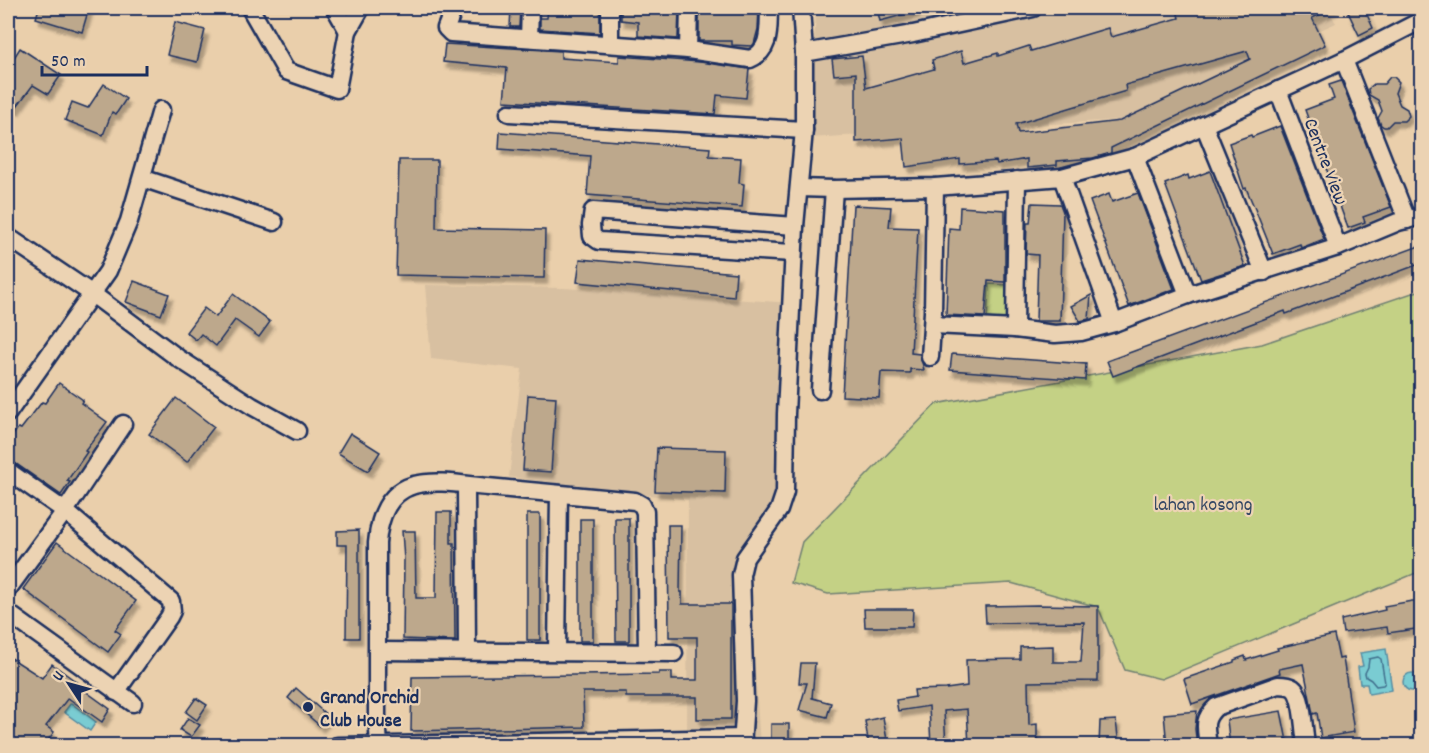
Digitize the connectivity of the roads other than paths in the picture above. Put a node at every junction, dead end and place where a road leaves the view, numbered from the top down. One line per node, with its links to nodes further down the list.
1 (250, 8): 12 (street)
2 (335, 8): 12 (street)
3 (361, 8): 12 (street)
4 (454, 8): 13 (street)
5 (530, 8): 13 (street)
6 (610, 8): 14 (street)
7 (689, 8): 15 (street)
8 (769, 8): 15 (street)
9 (801, 8): 16 (street)
10 (1033, 8): 16 (street)
11 (1422, 20): 17 (street)
12 (348, 31)
13 (529, 39): 14 (street)
14 (610, 43): 15 (street)
15 (688, 50)
16 (804, 53): 22 (street)
17 (1344, 60): 18 (street); 30 (street)
18 (1278, 90): 21 (street); 35 (street, Centre View)
19 (161, 110): 25 (street)
20 (509, 113): 22 (street)
21 (1204, 124): 23 (street); 38 (street)
22 (804, 130): 28 (street)
23 (1135, 157): 24 (street); 40 (street)
24 (1062, 177): 26 (street); 41 (street)
25 (142, 178): 32 (street); 39 (street)
26 (1017, 180): 27 (street); 43 (street)
27 (935, 187): 29 (street); 42 (street)
28 (799, 188): 29 (street); 33 (street)
29 (834, 189): 45 (street)
30 (1414, 218): 35 (street)
31 (722, 221): 33 (street); 36 (street); 36 (street)
32 (274, 222)
33 (795, 226): 37 (street)
34 (8, 237): 39 (street)
35 (1338, 247): 38 (street)
36 (721, 249): 37 (street)
37 (794, 253): 62 (street)
38 (1264, 272): 40 (street)
39 (91, 293): 46 (street); 48 (street)
40 (1188, 295): 41 (street)
41 (1114, 323): 43 (street)
42 (933, 326): 43 (street); 44 (street)
43 (1016, 329)
44 (930, 357)
45 (820, 390)
46 (8, 413)
47 (123, 424): 52 (street)
48 (297, 431)
49 (8, 471): 52 (street)
50 (466, 485): 51 (street); 55 (street); 56 (street)
51 (560, 494): 57 (street); 58 (street)
52 (65, 512): 53 (street); 60 (street)
53 (8, 589)
54 (8, 613): 60 (street)
55 (378, 651): 56 (street); 63 (street)
56 (467, 651): 57 (street)
57 (557, 651): 58 (street)
58 (647, 652): 59 (street)
59 (674, 653)
60 (116, 692): 61 (street)
61 (133, 703)
62 (743, 742): 63 (street)
63 (379, 745): 64 (street)
64 (337, 746)
65 (1208, 746): 66 (street)
66 (1306, 746)

